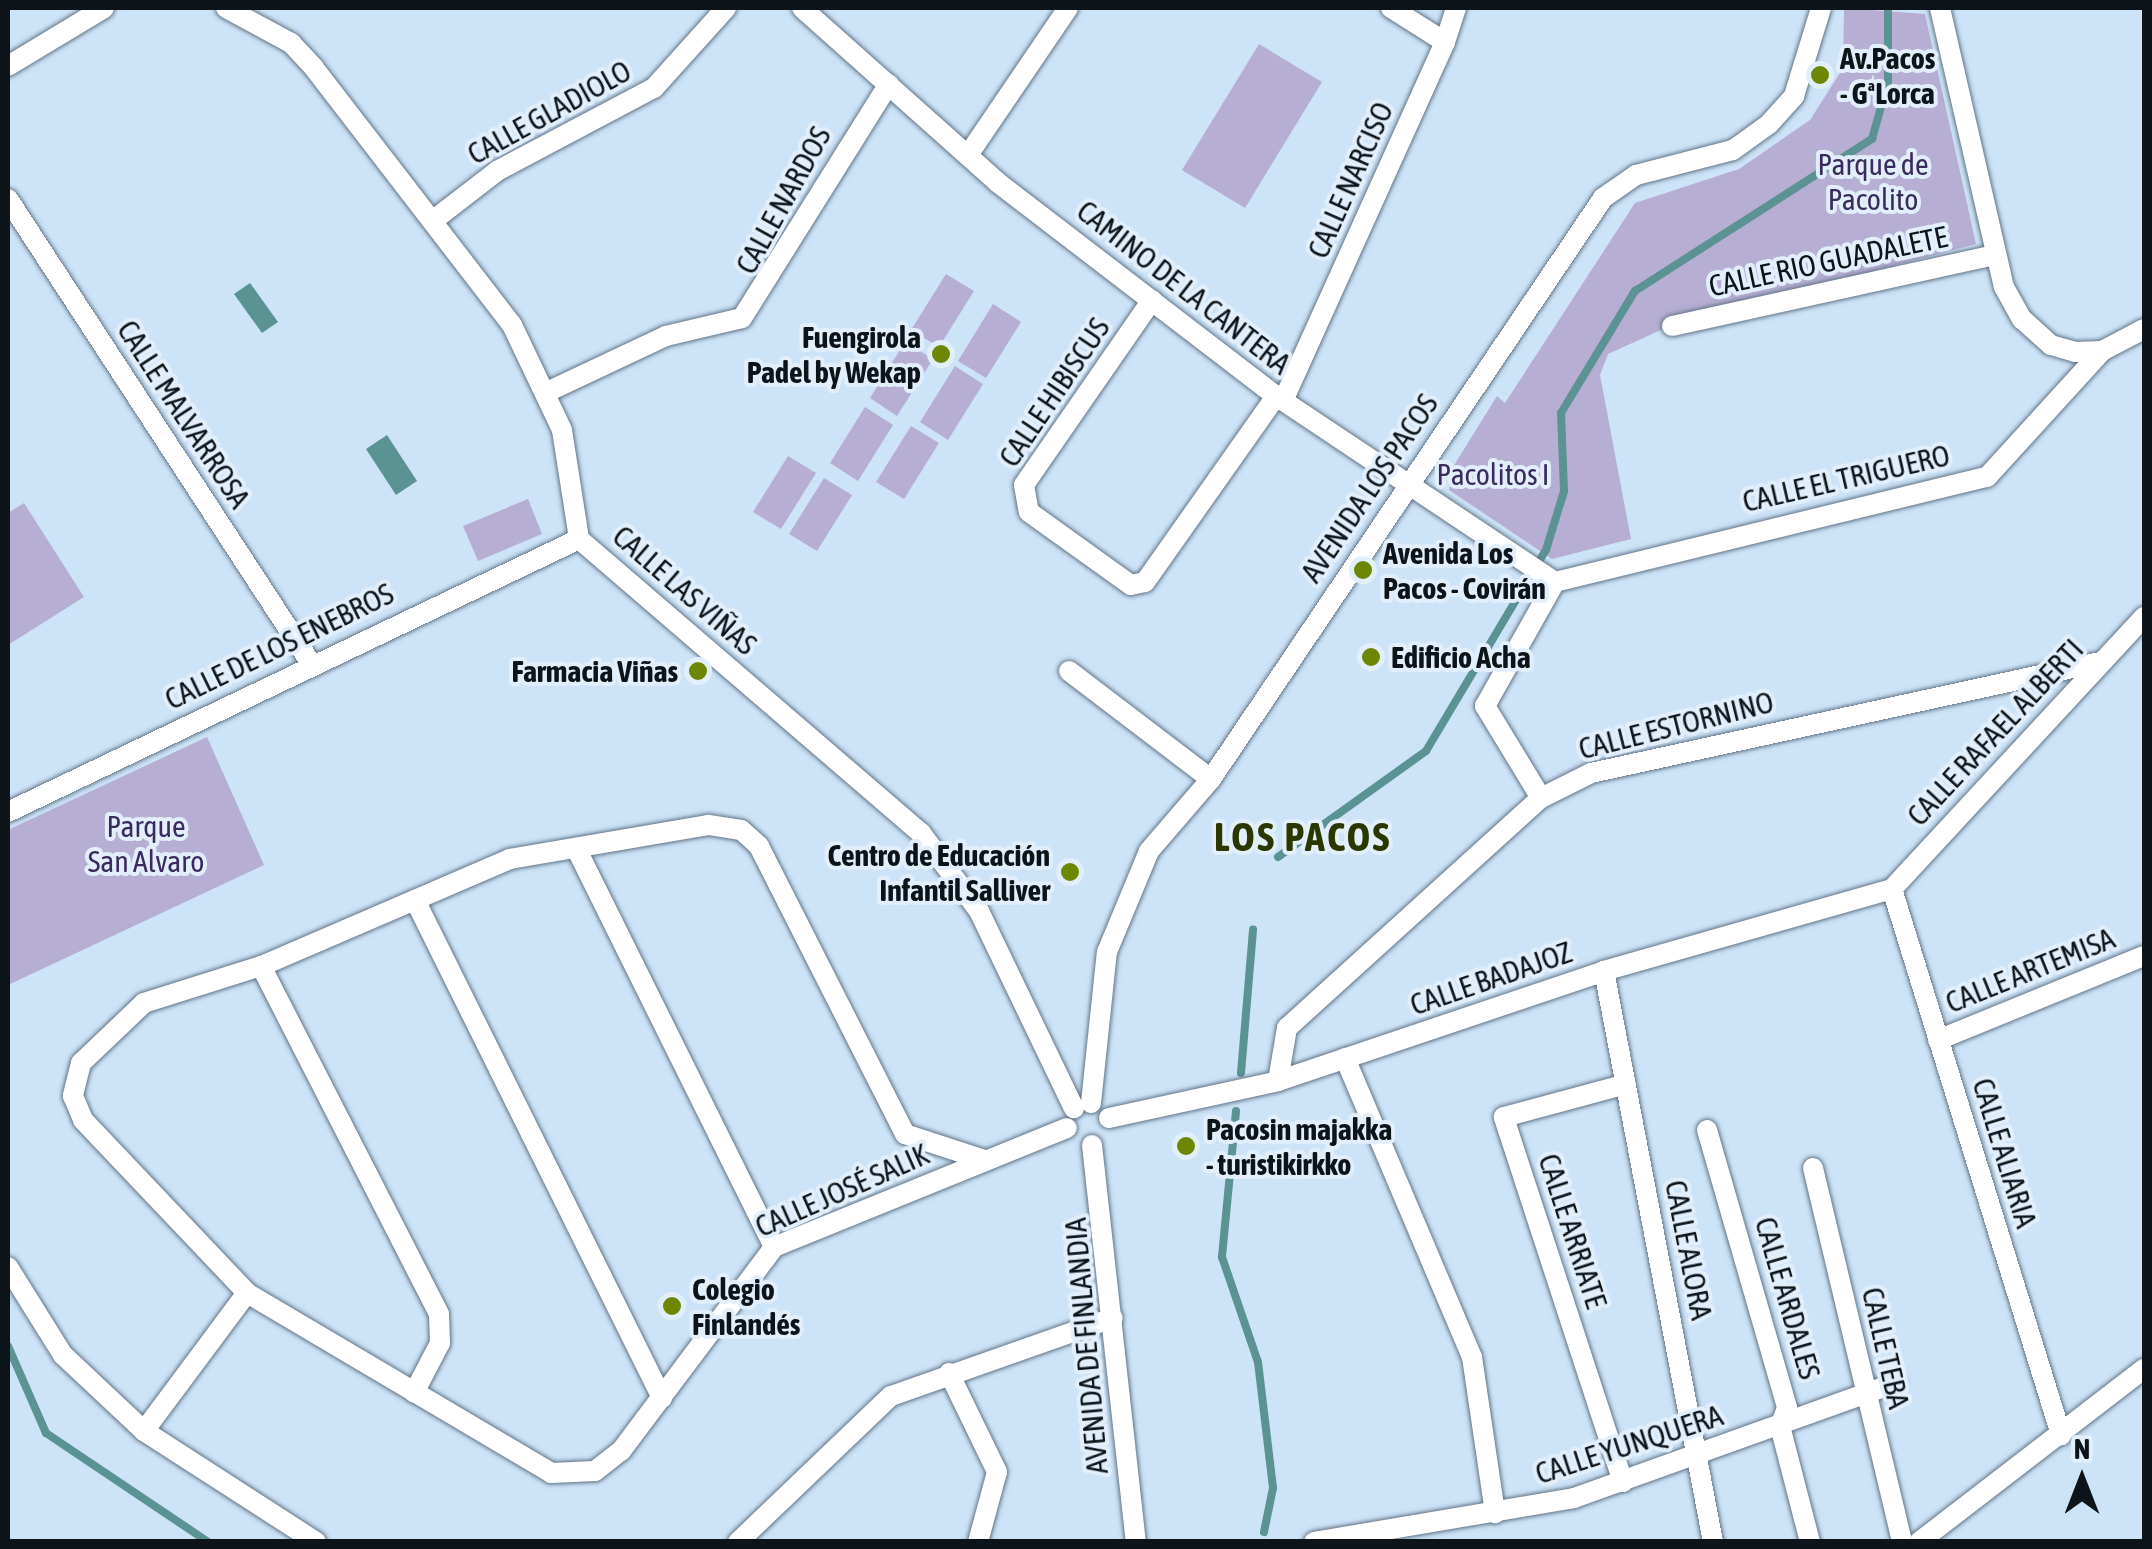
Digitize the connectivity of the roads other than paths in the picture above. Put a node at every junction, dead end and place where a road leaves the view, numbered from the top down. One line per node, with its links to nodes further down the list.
1 (104, 8): 11 (street)
2 (226, 8): 15 (street, CALLE LAS VIÑAS)
3 (726, 8): 15 (street, CALLE GLADIOLO)
4 (802, 8): 12 (street, CAMINO DE LA CANTERA)
5 (1068, 8): 13 (street)
6 (1391, 8): 10 (street)
7 (1456, 8): 10 (street, CALLE NARCISO)
8 (1822, 8): 23 (street, AVENIDA LOS PACOS)
9 (1940, 8): 16 (street)
10 (1444, 42): 22 (street, CALLE NARCISO)
11 (8, 66)
12 (889, 84): 13 (street, CAMINO DE LA CANTERA); 21 (street, CALLE NARDOS)
13 (968, 154): 17 (street, CAMINO DE LA CANTERA)
14 (8, 199): 27 (street, CALLE MALVARROSA)
15 (435, 219): 21 (street, CALLE LAS VIÑAS)
16 (1996, 256): 18 (street, CALLE RIO GUADALETE); 20 (street)
17 (1152, 300): 22 (street, CAMINO DE LA CANTERA); 22 (street, CALLE HIBISCUS)
18 (1672, 326)
19 (2144, 329): 20 (street)
20 (2102, 351): 25 (street, CALLE EL TRIGUERO)
21 (548, 392): 24 (street, CALLE LAS VIÑAS)
22 (1280, 399): 23 (street, CAMINO DE LA CANTERA)
23 (1408, 483): 25 (street, CAMINO DE LA CANTERA); 30 (street, AVENIDA LOS PACOS)
24 (580, 539): 27 (street, CALLE DE LOS ENEBROS); 43 (street, CALLE LAS VIÑAS)
25 (1554, 582): 31 (street)
26 (2144, 617): 28 (street, CALLE RAFAEL ALBERTI)
27 (310, 662): 32 (street, CALLE DE LOS ENEBROS)
28 (2100, 662): 31 (street, CALLE ESTORNINO); 34 (street, CALLE RAFAEL ALBERTI)
29 (1069, 671): 30 (street)
30 (1211, 779): 43 (street, AVENIDA LOS PACOS)
31 (1541, 798): 41 (street, CALLE ESTORNINO)
32 (8, 812)
33 (576, 848): 35 (street, CALLE JOSÉ SALIK); 47 (street, CALLE JOSÉ SALIK); 49 (street)
34 (1892, 888): 38 (street, CALLE BADAJOZ); 39 (street, CALLE ALIARIA)
35 (415, 900): 37 (street, CALLE JOSÉ SALIK); 58 (street)
36 (2144, 956): 39 (street, CALLE ARTEMISA)
37 (261, 966): 51 (street, CALLE JOSÉ SALIK); 56 (street)
38 (1604, 971): 40 (street, CALLE BADAJOZ); 42 (street, CALLE ALORA)
39 (1938, 1040): 61 (street, CALLE ALIARIA)
40 (1346, 1058): 41 (street, CALLE BADAJOZ); 64 (street)
41 (1278, 1081): 44 (street, CALLE BADAJOZ)
42 (1626, 1084): 62 (street, CALLE ALORA); 63 (street, CALLE ARRIATE)
43 (1077, 1113): 44 (street); 46 (street); 47 (street, CALLE JOSÉ SALIK)
44 (1109, 1118): 46 (street)
45 (1707, 1130): 59 (street, CALLE ARDALES)
46 (1092, 1145): 52 (street, AVENIDA DE FINLANDIA)
47 (984, 1160): 49 (street, CALLE JOSÉ SALIK)
48 (1813, 1168): 57 (street, CALLE TEBA)
49 (774, 1247): 58 (street, CALLE JOSÉ SALIK)
50 (8, 1267): 60 (street)
51 (247, 1293): 56 (street, CALLE JOSÉ SALIK); 60 (street)
52 (1113, 1318): 54 (street); 68 (street, AVENIDA DE FINLANDIA)
53 (2144, 1369): 61 (street)
54 (949, 1373): 66 (street); 67 (street)
55 (1895, 1383): 57 (street, CALLE YUNQUERA)
56 (414, 1393): 58 (street, CALLE JOSÉ SALIK)
57 (1865, 1394): 59 (street, CALLE YUNQUERA); 72 (street, CALLE TEBA)
58 (662, 1398)
59 (1780, 1426): 62 (street, CALLE YUNQUERA); 71 (street, CALLE ARDALES)
60 (144, 1432): 65 (street)
61 (2061, 1435): 73 (street)
62 (1699, 1456): 63 (street, CALLE YUNQUERA); 70 (street, CALLE ALORA)
63 (1623, 1482): 64 (street, CALLE YUNQUERA)
64 (1495, 1514): 69 (street, CALLE YUNQUERA)
65 (316, 1542)
66 (738, 1542)
67 (978, 1542)
68 (1136, 1542)
69 (1314, 1542)
70 (1713, 1542)
71 (1810, 1542)
72 (1902, 1542)
73 (1919, 1542)

